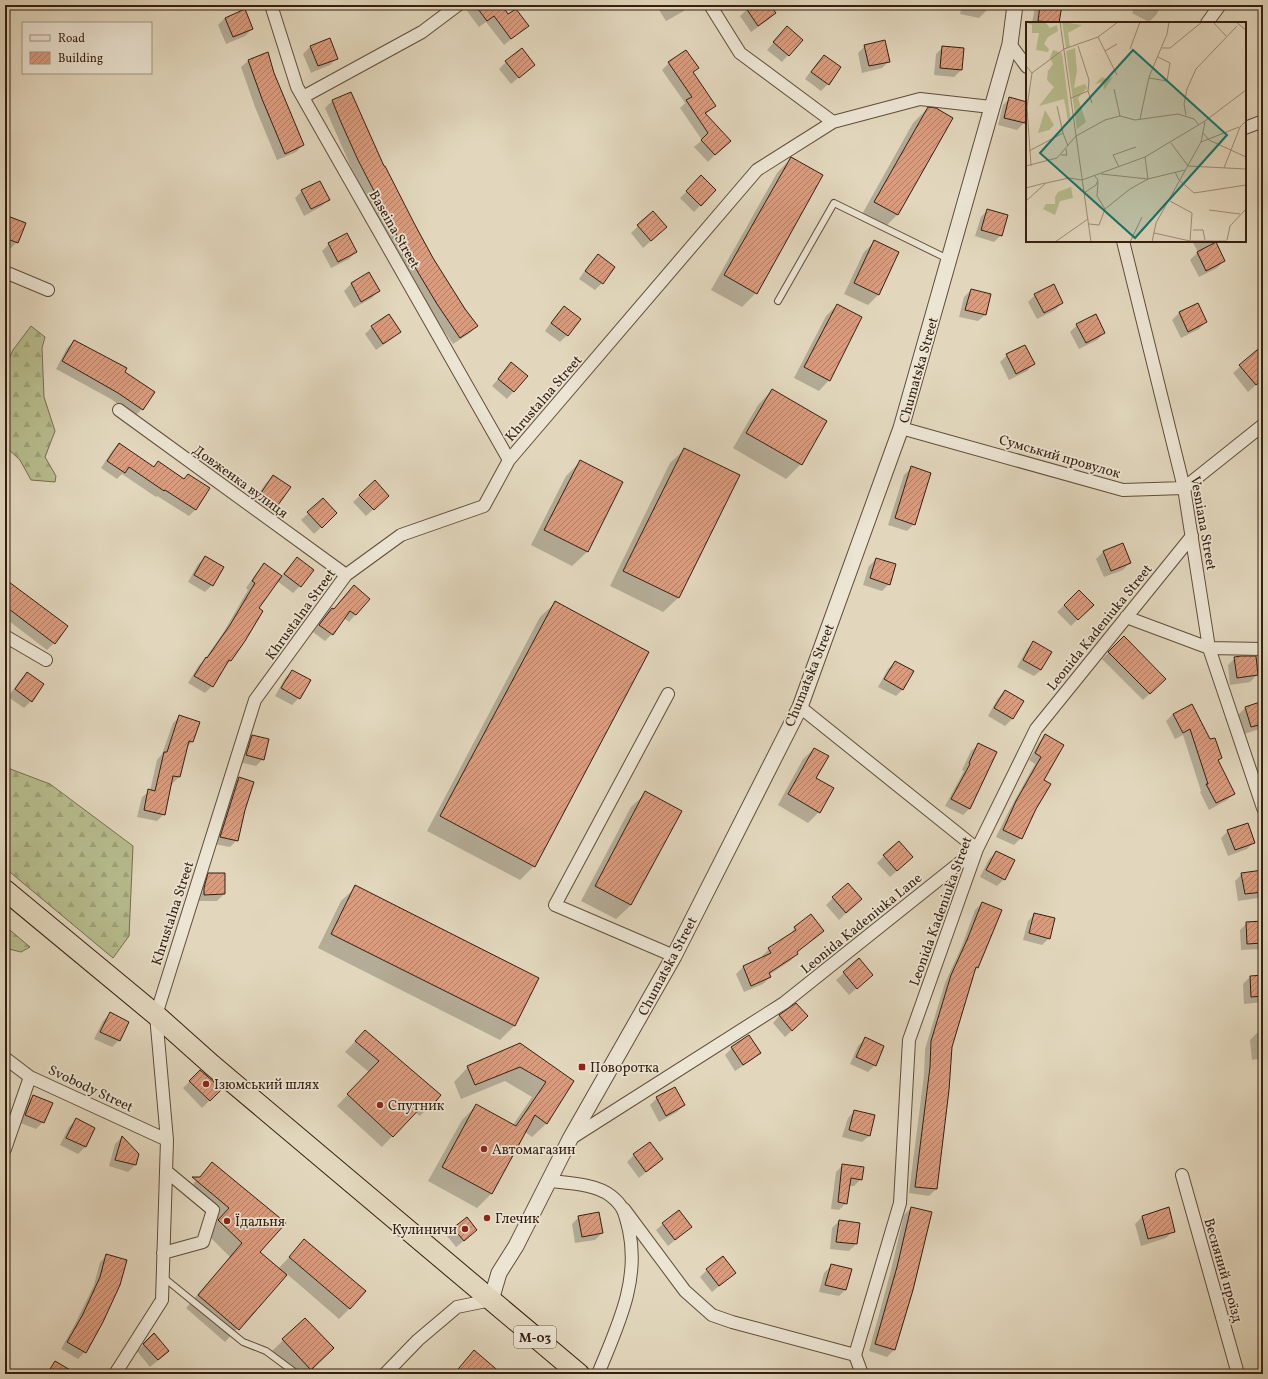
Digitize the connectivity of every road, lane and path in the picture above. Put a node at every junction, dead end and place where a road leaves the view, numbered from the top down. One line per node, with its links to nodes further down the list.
1 (272, 5): 9 (street, Baseina Street)
2 (458, 5): 9 (street)
3 (710, 5): 12 (street)
4 (1015, 5): 7 (street, Chumatska Street)
5 (1220, 5): 6 (street)
6 (1208, 22)
7 (1010, 44): 8 (street); 10 (street, Chumatska Street)
8 (1026, 66)
9 (302, 97): 22 (street, Baseina Street)
10 (991, 107): 12 (street, Khrustalna Street); 15 (street, Chumatska Street)
11 (1263, 121): 13 (street)
12 (833, 122): 22 (street, Khrustalna Street)
13 (1246, 128)
14 (1123, 242): 23 (street, Vesniana Street)
15 (949, 260): 18 (lane); 21 (street, Chumatska Street)
16 (5, 272): 17 (street)
17 (48, 290)
18 (778, 301)
19 (119, 410): 25 (street, Довженка вулиця)
20 (1263, 425): 23 (street)
21 (901, 428): 23 (street, Сумський провулок); 32 (street, Chumatska Street)
22 (509, 460): 25 (street, Khrustalna Street)
23 (1184, 488): 24 (street, Vesniana Street)
24 (1192, 536): 26 (street, Leonida Kadeniuka Street); 28 (street, Vesniana Street)
25 (346, 575): 37 (street, Khrustalna Street)
26 (1126, 617): 28 (street); 34 (street, Leonida Kadeniuka Street)
27 (5, 636): 30 (street)
28 (1209, 648): 29 (street); 33 (street, Vesniana Street)
29 (1263, 649)
30 (46, 660)
31 (668, 694): 36 (street)
32 (800, 707): 34 (street); 36 (street, Chumatska Street)
33 (1263, 808)
34 (977, 849): 40 (street, Leonida Kadeniuka Lane); 50 (street, Leonida Kadeniuka Street)
35 (5, 890): 37 (highway, М-03)
36 (674, 956): 40 (street, Chumatska Street)
37 (156, 1015): 41 (street); 49 (highway, М-03)
38 (5, 1058): 39 (street, Svobody Street)
39 (30, 1077): 41 (street, Svobody Street); 42 (street)
40 (570, 1139): 45 (street, Chumatska Street)
41 (167, 1140): 43 (street)
42 (5, 1149)
43 (166, 1171): 47 (street); 47 (street)
44 (1182, 1175): 57 (street, Весняний проїзд)
45 (550, 1181): 46 (street); 49 (street, Chumatska Street)
46 (624, 1209): 50 (street); 55 (street)
47 (163, 1252): 48 (street)
48 (162, 1277): 51 (street); 52 (lane)
49 (491, 1300): 53 (street); 54 (highway, М-03)
50 (855, 1355): 56 (street)
51 (116, 1374)
52 (297, 1374)
53 (385, 1374)
54 (579, 1374)
55 (598, 1374)
56 (862, 1374)
57 (1238, 1374)

